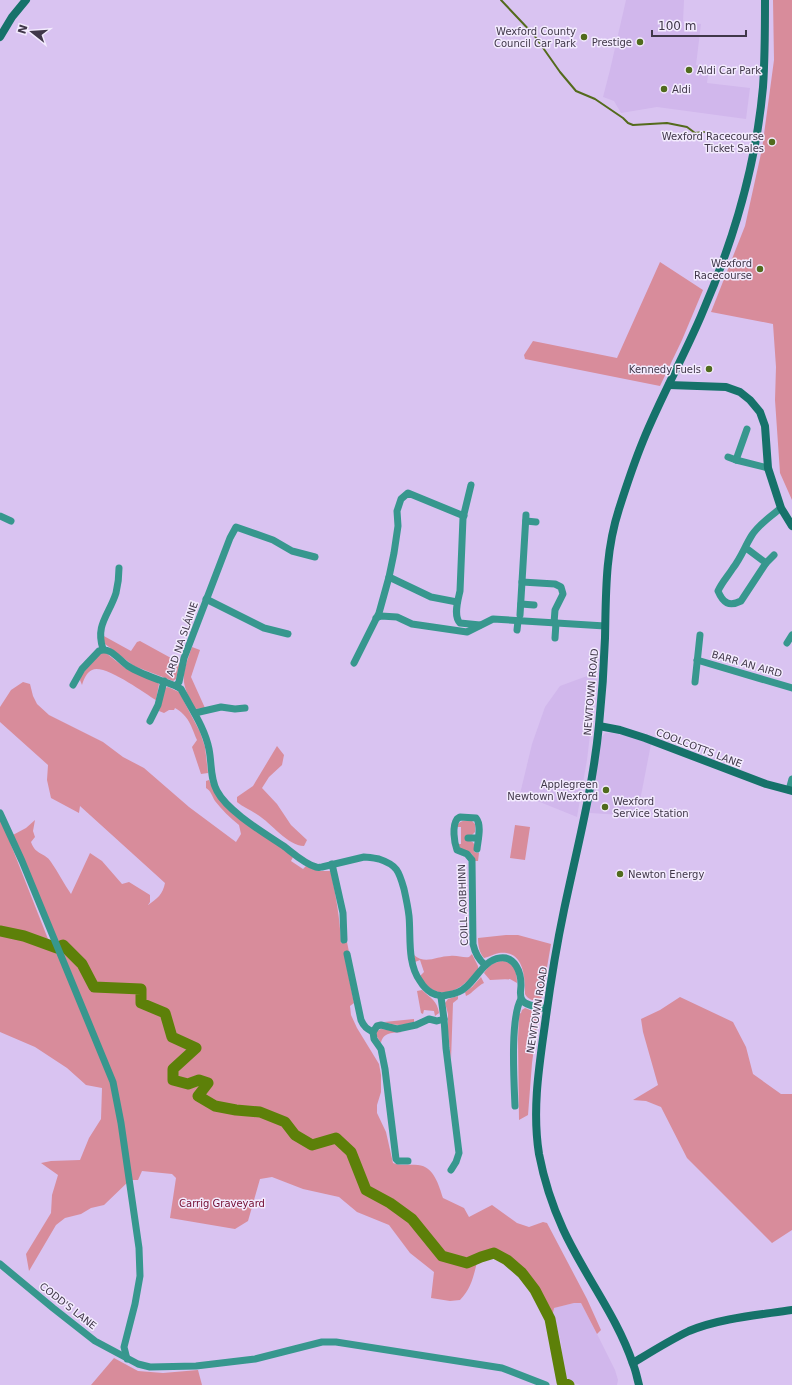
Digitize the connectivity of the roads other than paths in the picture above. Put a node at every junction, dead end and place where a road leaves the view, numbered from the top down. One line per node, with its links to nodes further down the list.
1 (26, 0): 3 (main road)
2 (765, 0): 4 (main road, NEWTOWN ROAD)
3 (0, 37)
4 (669, 385): 8 (main road); 31 (main road, NEWTOWN ROAD)
5 (747, 429): 7 (street)
6 (728, 458): 7 (street)
7 (736, 460): 8 (street)
8 (768, 468): 10 (main road)
9 (471, 485): 12 (street)
10 (781, 508): 15 (main road); 16 (street)
11 (0, 516): 13 (street)
12 (464, 516): 21 (street); 24 (street)
13 (11, 521)
14 (536, 522): 22 (street)
15 (792, 526)
16 (746, 548): 19 (street); 19 (street)
17 (774, 555): 19 (street)
18 (315, 557): 23 (street, ARD NA SLÁINE)
19 (766, 563)
20 (119, 568): 38 (street)
21 (389, 577): 24 (street); 27 (street)
22 (522, 582): 25 (street); 29 (street)
23 (206, 599): 33 (street, ARD NA SLÁINE); 44 (street, ARD NA SLÁINE)
24 (457, 602): 30 (street)
25 (521, 604): 26 (street); 28 (street)
26 (534, 605)
27 (376, 618): 30 (street); 40 (street)
28 (519, 618): 29 (street); 30 (street); 32 (street)
29 (555, 623): 31 (street); 36 (street)
30 (482, 624)
31 (605, 626): 49 (main road, NEWTOWN ROAD)
32 (517, 630)
33 (288, 634)
34 (792, 634): 37 (street)
35 (700, 635): 39 (street, BARR AN AIRD)
36 (555, 638)
37 (787, 643)
38 (103, 649): 41 (street, ARD NA SLÁINE); 43 (street)
39 (697, 660): 42 (street, BARR AN AIRD); 45 (street, BARR AN AIRD)
40 (354, 663)
41 (164, 681): 44 (street, ARD NA SLÁINE); 48 (street, ARD NA SLÁINE)
42 (694, 682)
43 (73, 685)
44 (176, 686): 47 (street, ARD NA SLÁINE)
45 (792, 688)
46 (245, 708): 47 (street)
47 (195, 713): 56 (street, ARD NA SLÁINE)
48 (150, 721)
49 (599, 726): 51 (main road, COOLCOTTS LANE); 62 (main road, NEWTOWN ROAD)
50 (792, 779): 51 (street)
51 (790, 791)
52 (0, 813): 70 (street)
53 (468, 838): 54 (street)
54 (478, 838): 55 (street, COILL AOIBHINN); 59 (street, COILL AOIBHINN)
55 (477, 849)
56 (332, 864): 57 (street); 60 (street)
57 (344, 940)
58 (347, 954): 64 (street)
59 (485, 965): 60 (street); 61 (street)
60 (441, 997): 63 (street)
61 (521, 999): 62 (street); 65 (street)
62 (547, 1009): 71 (main road, NEWTOWN ROAD)
63 (444, 1020): 64 (street); 67 (street)
64 (373, 1032): 66 (street)
65 (515, 1106)
66 (408, 1162)
67 (451, 1170)
68 (0, 1264): 70 (street, CODD'S LANE)
69 (792, 1310): 71 (main road)
70 (127, 1359): 72 (street, CODD'S LANE)
71 (633, 1363): 73 (main road, NEWTOWN ROAD)
72 (546, 1385)
73 (639, 1385)

